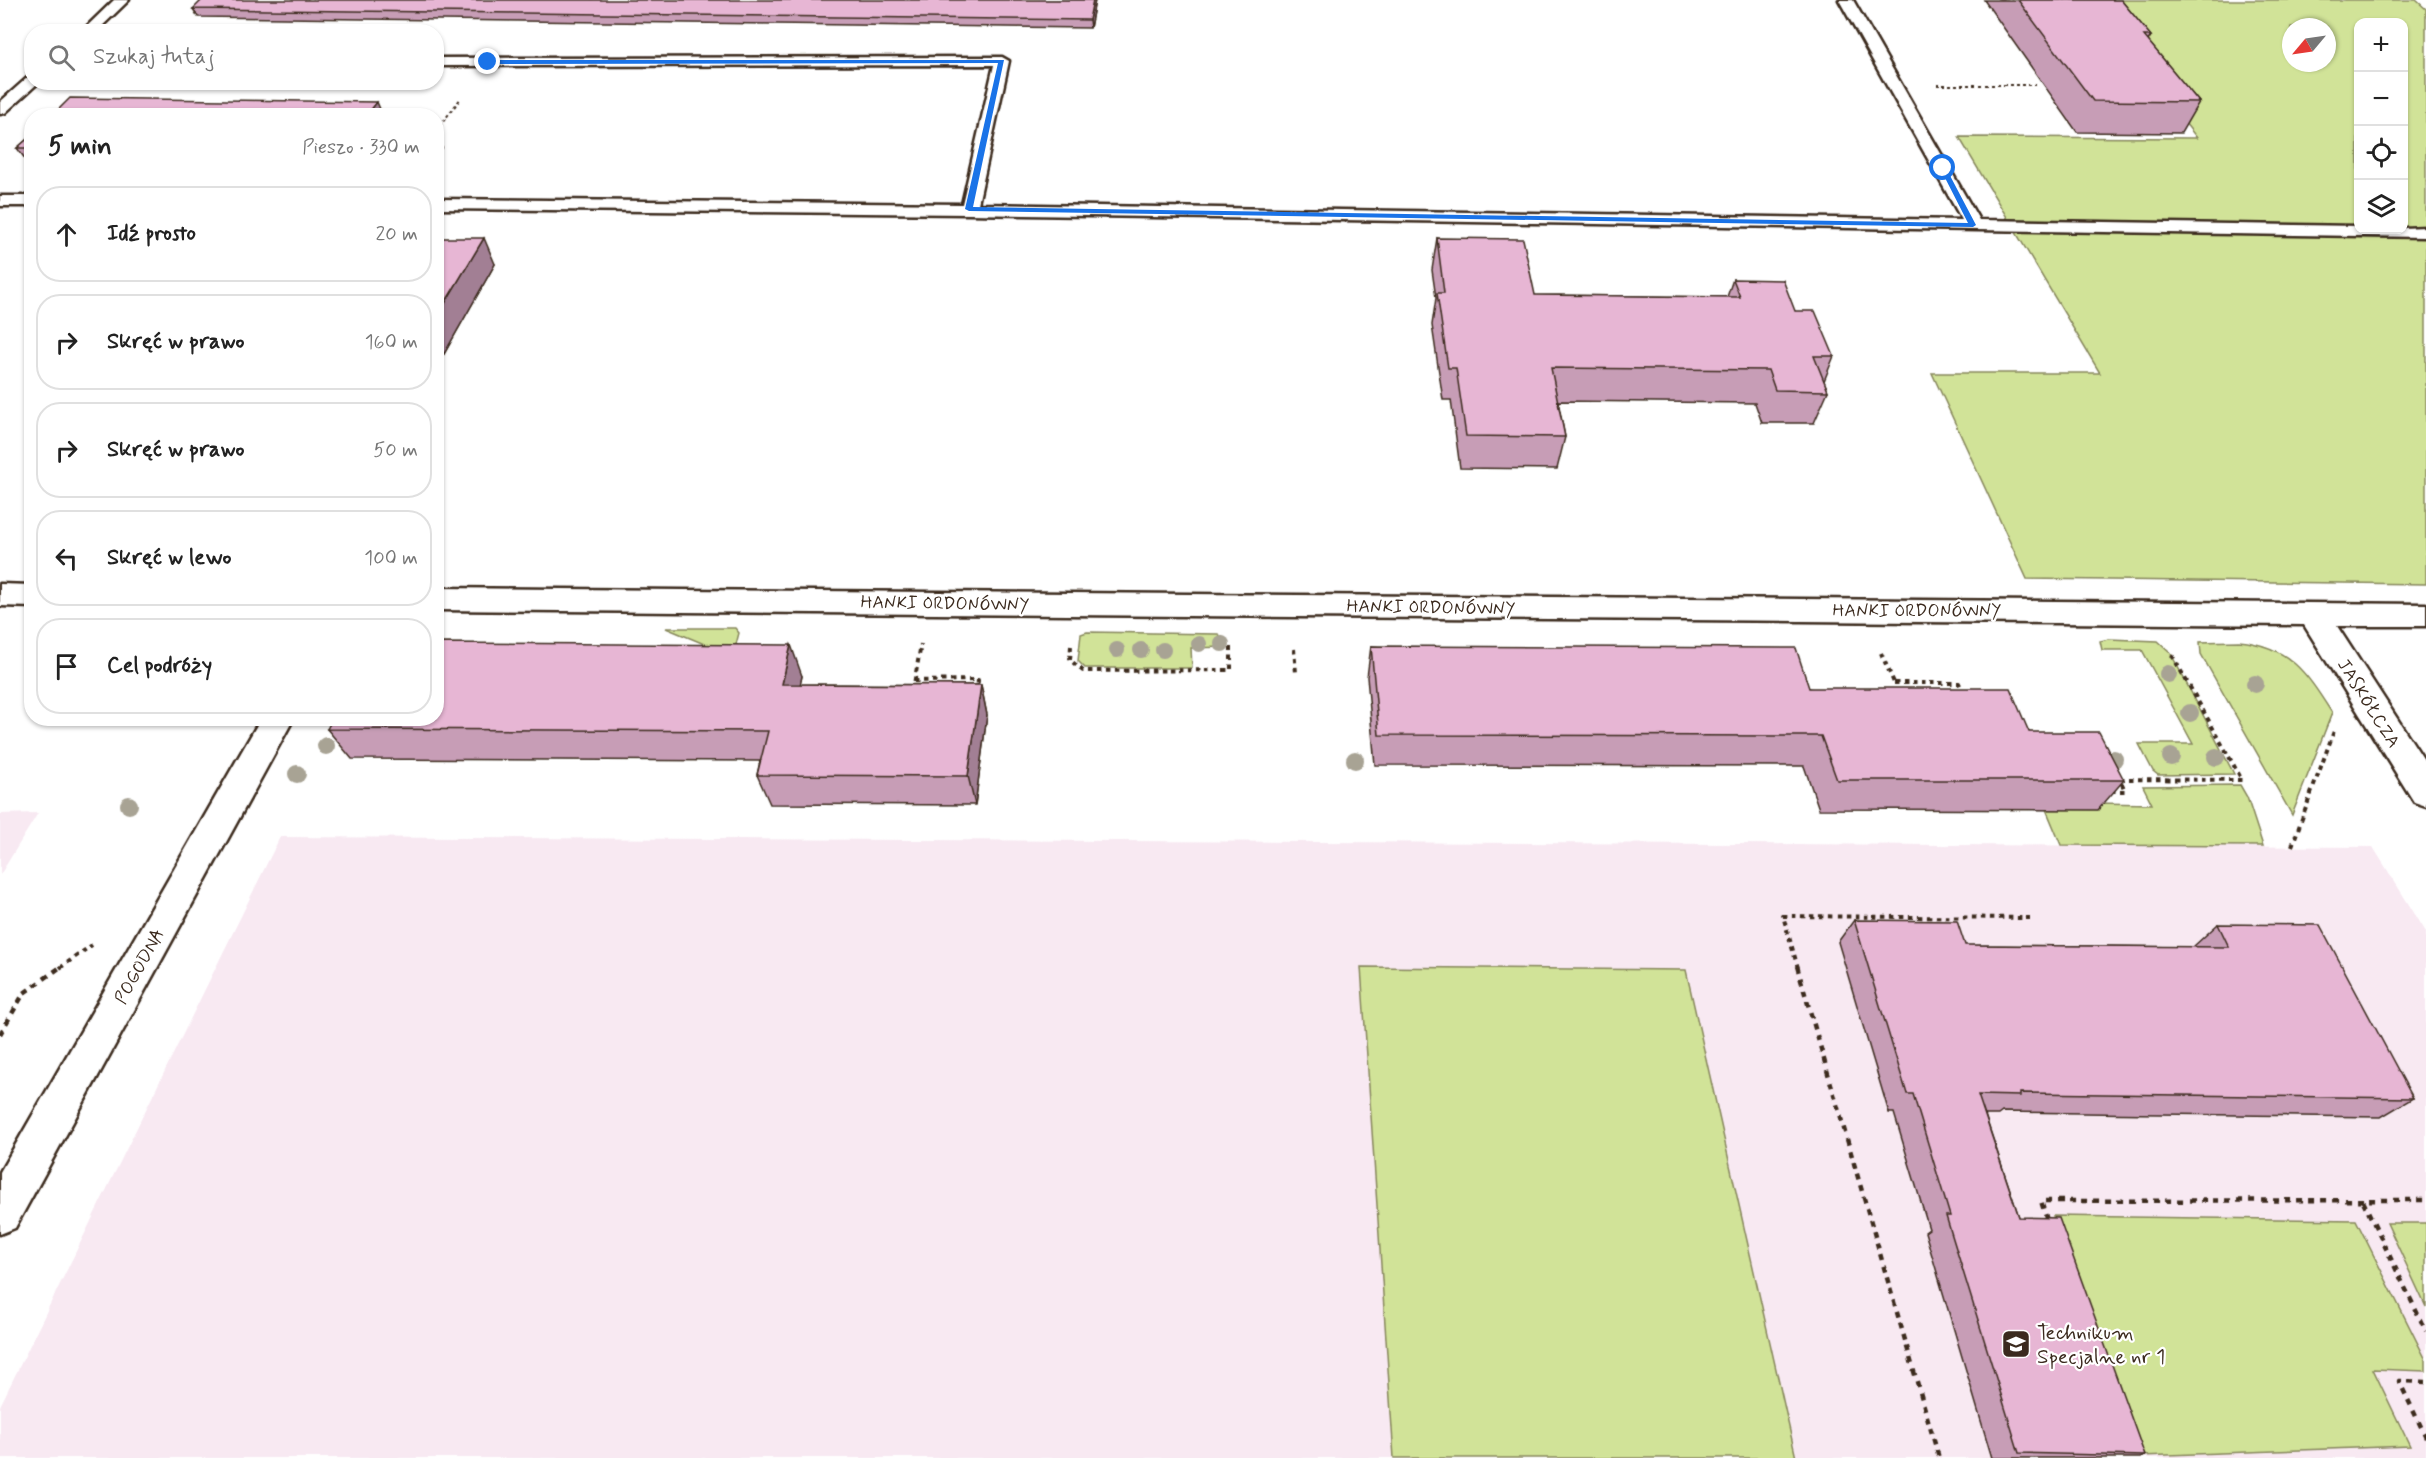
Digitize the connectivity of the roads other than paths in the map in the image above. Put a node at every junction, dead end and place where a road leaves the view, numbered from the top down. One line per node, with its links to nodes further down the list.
1 (122, 0): 3 (lane)
2 (1846, 0): 11 (lane)
3 (96, 24)
4 (444, 62): 10 (lane)
5 (24, 88): 6 (lane)
6 (0, 110)
7 (0, 201): 8 (lane)
8 (24, 201)
9 (444, 204): 10 (lane)
10 (969, 209): 11 (lane)
11 (1973, 225): 12 (lane)
12 (2426, 232)
13 (0, 595): 14 (street)
14 (24, 596)
15 (444, 599): 16 (street, HANKI ORDONÓWNY)
16 (2313, 614): 17 (street, HANKI ORDONÓWNY); 19 (street, JASKÓŁCZA)
17 (2426, 615)
18 (274, 726): 20 (street, POGODNA)
19 (2426, 792)
20 (0, 1213)

